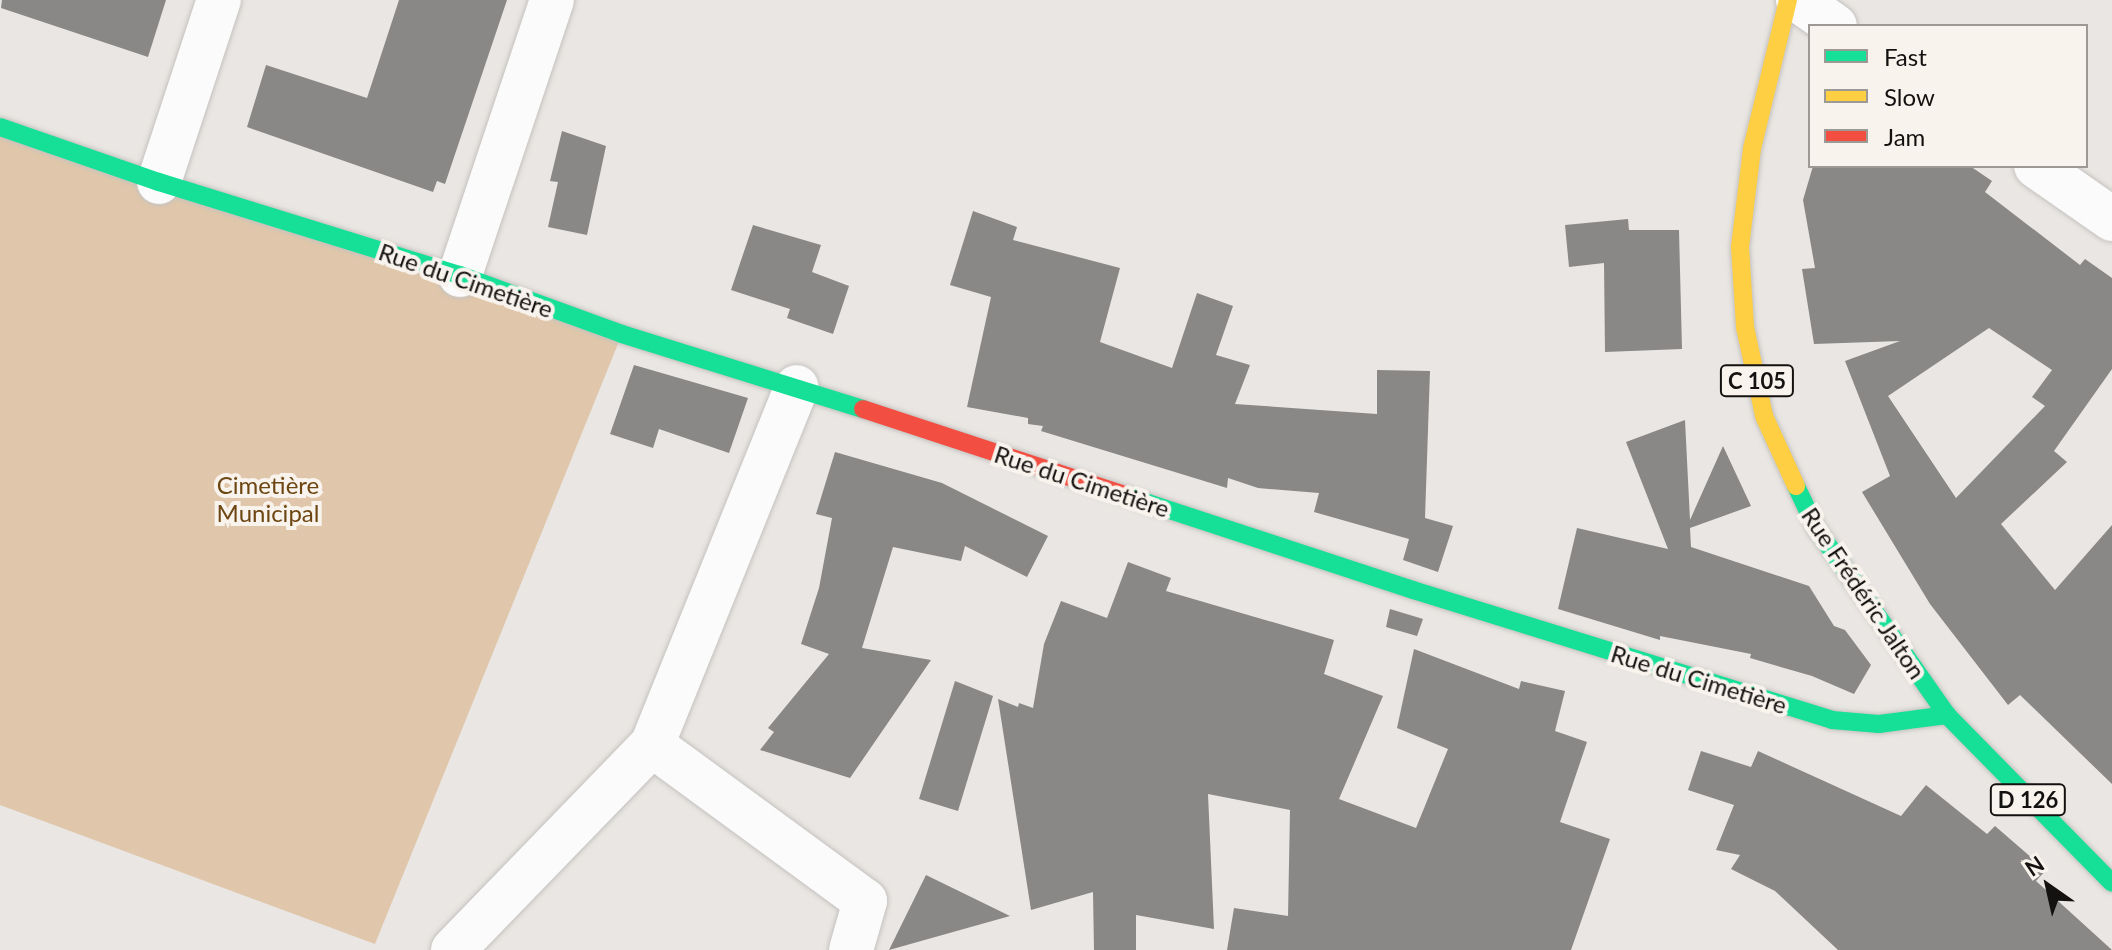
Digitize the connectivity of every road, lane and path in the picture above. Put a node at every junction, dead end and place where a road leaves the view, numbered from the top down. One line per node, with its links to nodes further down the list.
1 (219, 0): 8 (street)
2 (552, 0): 10 (street)
3 (1788, 0): 12 (street, Rue Frédéric Jalton / C 105)
4 (1798, 0): 5 (street)
5 (1832, 24)
6 (0, 127): 8 (street, Rue du Cimetière)
7 (2039, 168): 9 (street)
8 (159, 182): 10 (street, Rue du Cimetière)
9 (2112, 219)
10 (460, 275): 11 (street, Rue du Cimetière)
11 (797, 387): 12 (street, Rue du Cimetière); 13 (street)
12 (1947, 715): 14 (street, D 126)
13 (652, 745): 15 (street); 16 (street)
14 (2112, 883)
15 (453, 950)
16 (851, 950)

